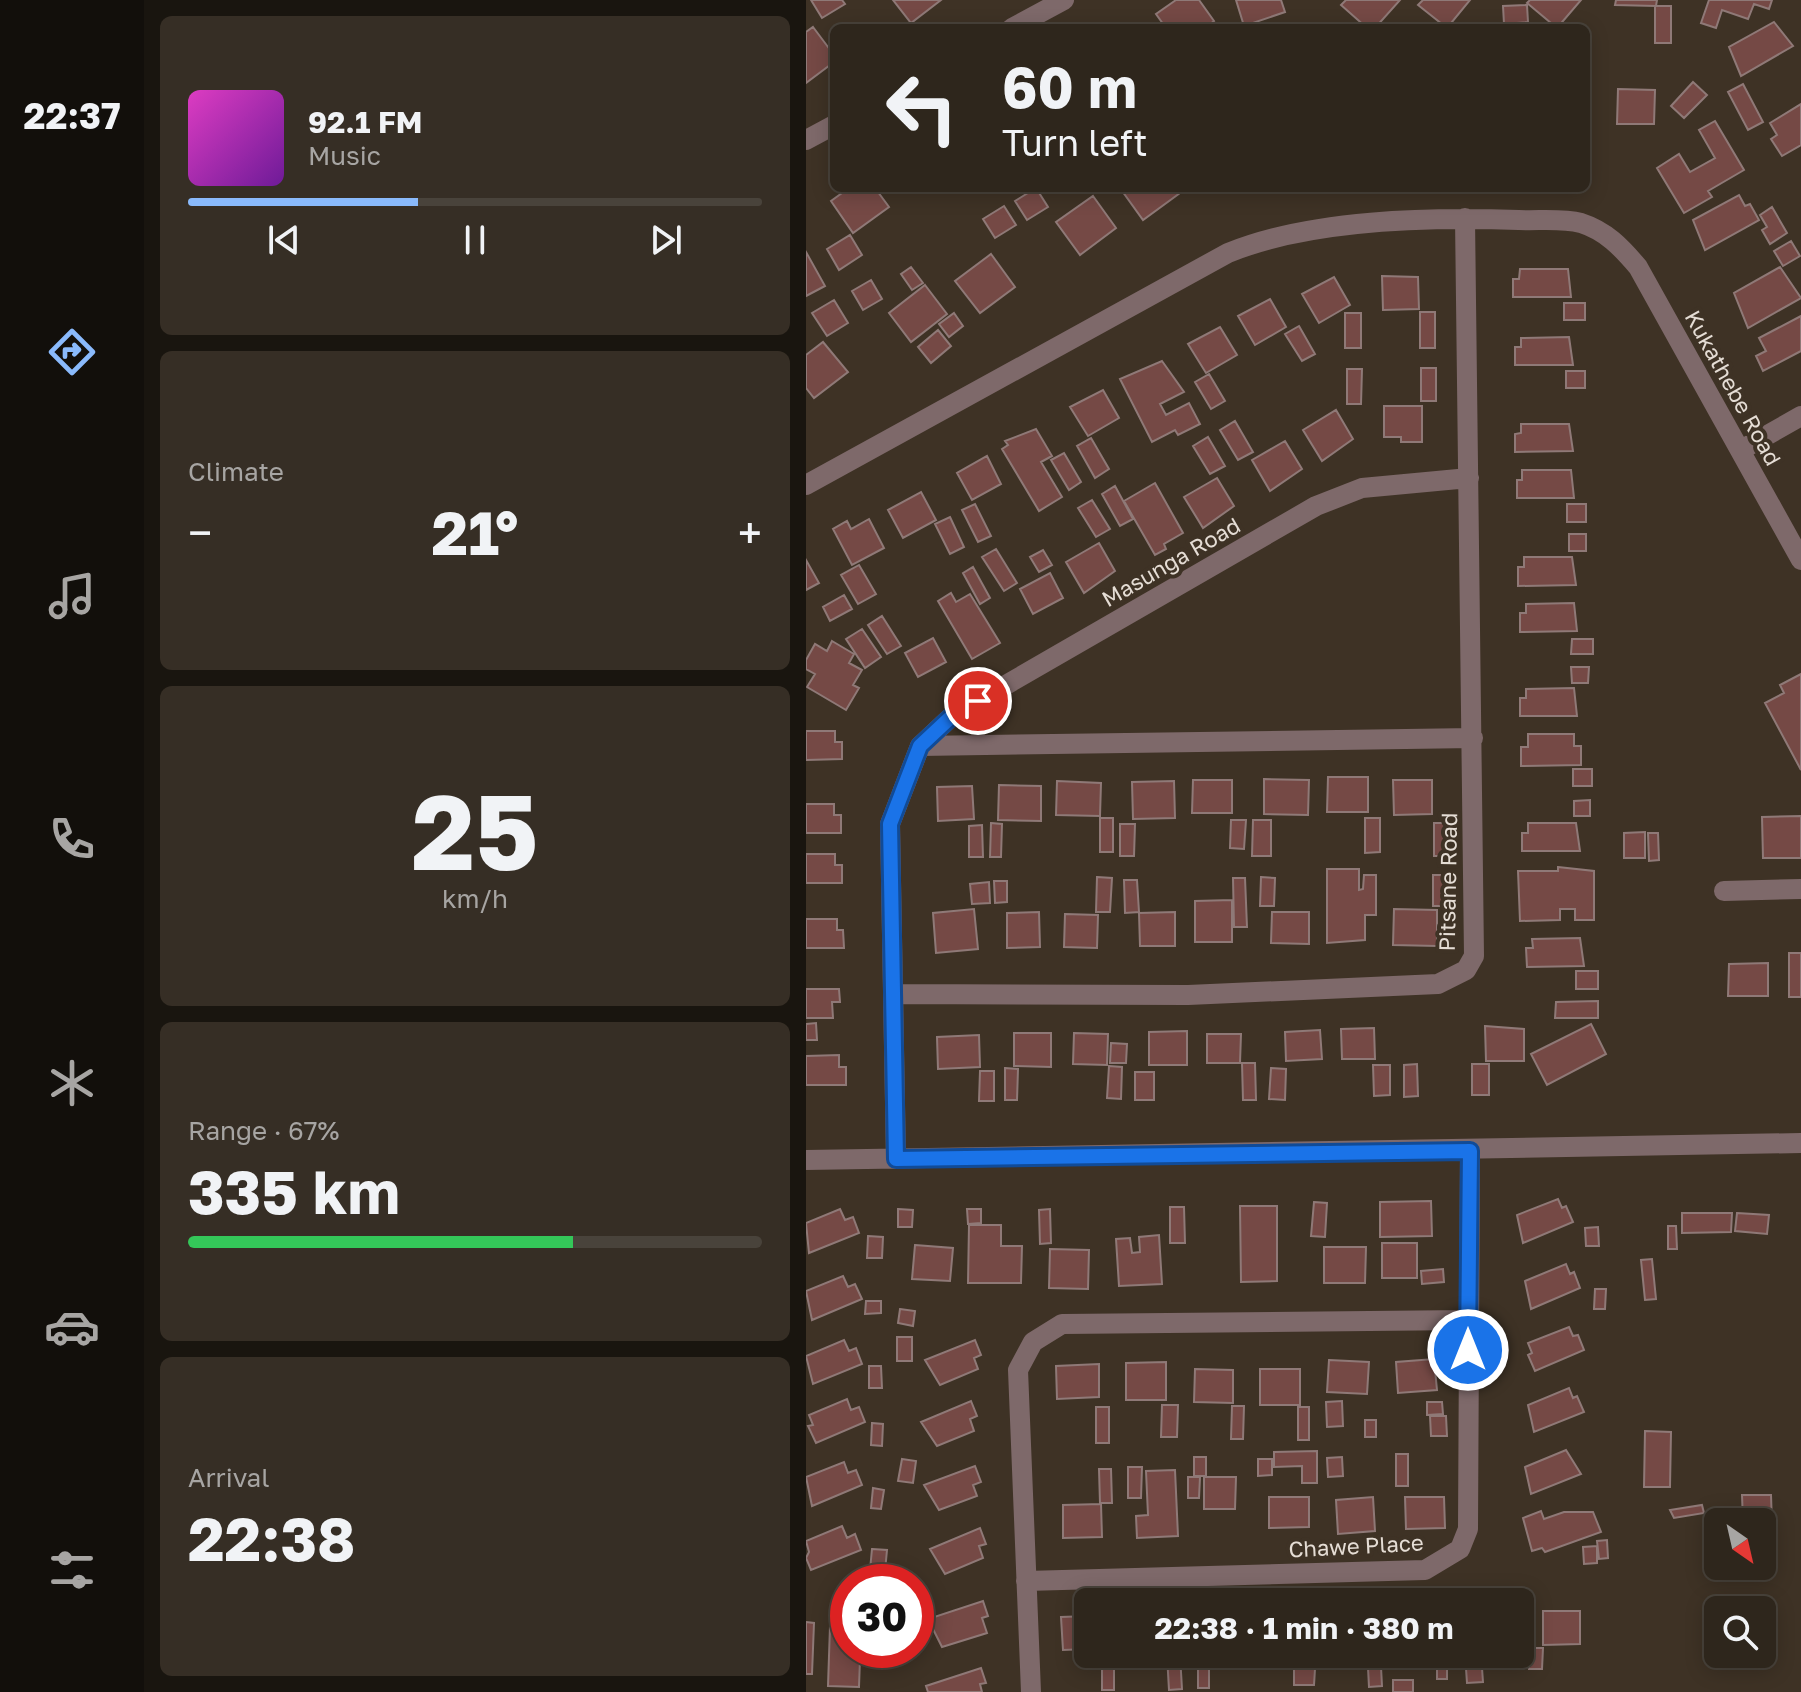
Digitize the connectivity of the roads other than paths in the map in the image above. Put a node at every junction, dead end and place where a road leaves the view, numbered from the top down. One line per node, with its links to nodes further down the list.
1 (1064, 0): 2 (street)
2 (1019, 24)
3 (830, 127): 4 (street)
4 (806, 140)
5 (1465, 218): 7 (street, Kukathebe Road); 8 (street, Pitsane Road); 9 (street)
6 (1801, 416): 7 (street)
7 (1741, 450): 10 (street, Kukathebe Road)
8 (1469, 478): 11 (street, Pitsane Road); 12 (street, Masunga Road)
9 (806, 485)
10 (1801, 560)
11 (1473, 738): 12 (street); 15 (street, Pitsane Road)
12 (920, 746): 15 (street)
13 (1801, 889): 14 (street)
14 (1724, 891)
15 (895, 994): 18 (street)
16 (1801, 1143): 17 (street)
17 (1470, 1151): 18 (street); 20 (street, Chawe Place)
18 (896, 1159): 19 (street)
19 (806, 1160)
20 (1468, 1320): 21 (street, Chawe Place); 21 (street)
21 (1026, 1581): 22 (street)
22 (1031, 1692)

